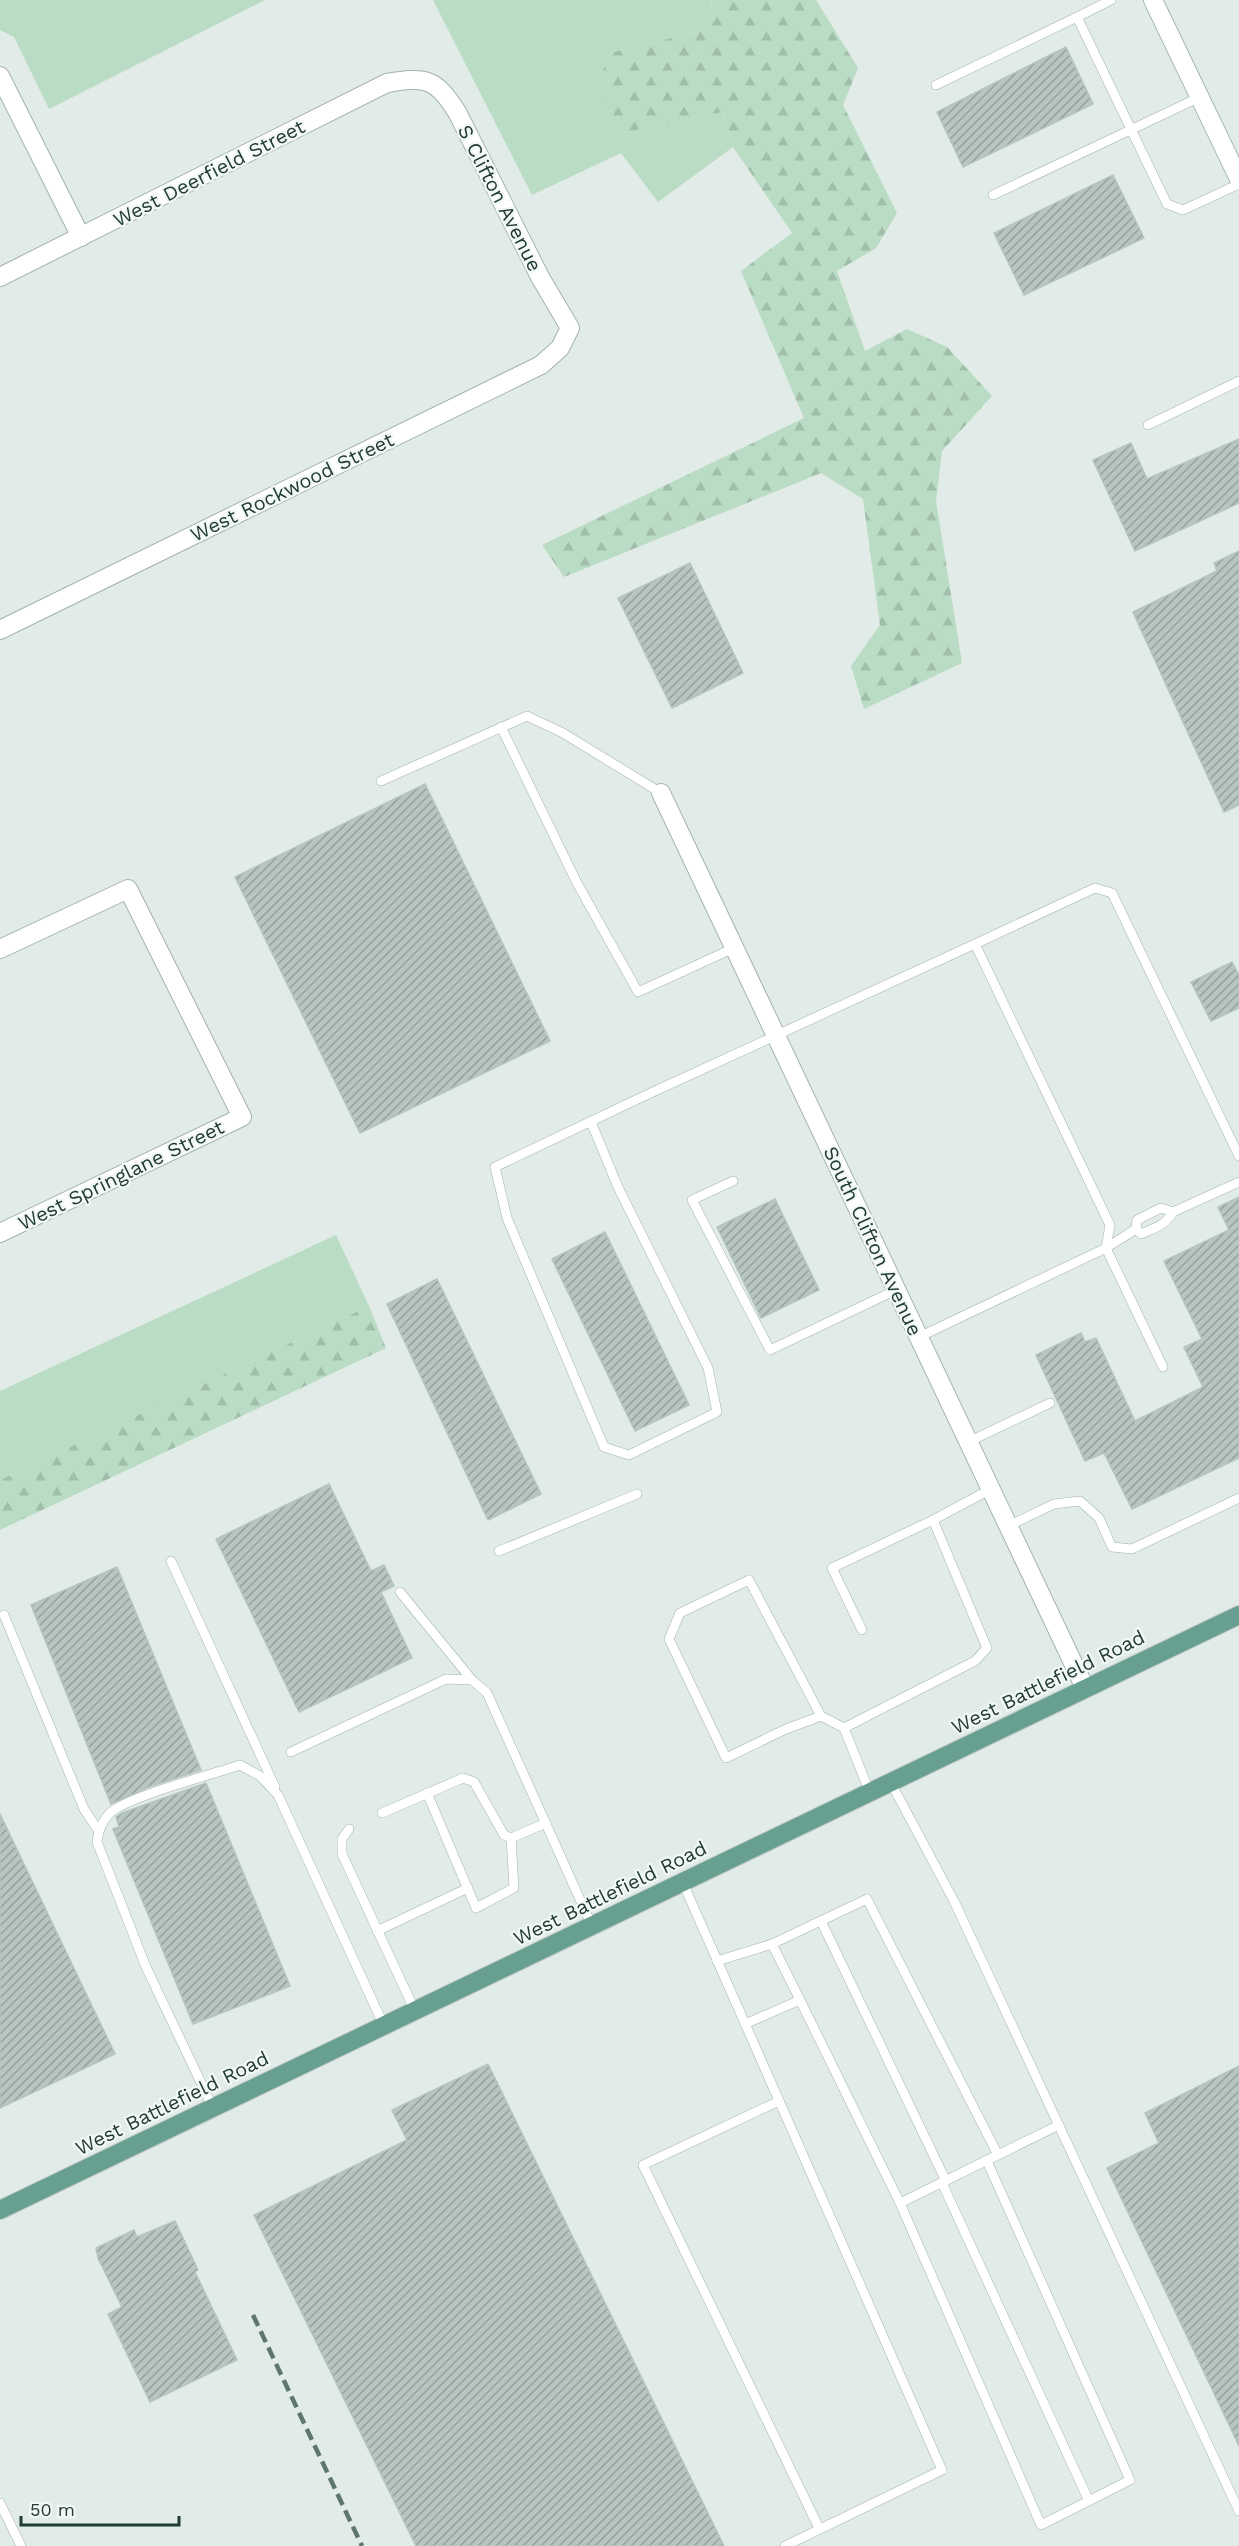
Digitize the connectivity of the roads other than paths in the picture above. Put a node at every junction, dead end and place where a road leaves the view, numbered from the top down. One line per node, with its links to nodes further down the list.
1 (1110, 0): 3 (lane)
2 (1154, 0): 7 (street)
3 (1077, 17): 6 (lane); 8 (lane)
4 (0, 76): 12 (street)
5 (421, 78): 12 (street, West Deerfield Street); 14 (street, S Clifton Avenue)
6 (936, 85)
7 (1200, 97): 8 (lane); 9 (street)
8 (1131, 129): 10 (lane); 11 (lane)
9 (1239, 179)
10 (1239, 184)
11 (993, 195)
12 (81, 237): 13 (street, West Deerfield Street)
13 (0, 277)
14 (570, 328): 17 (street, West Rockwood Street)
15 (1239, 381): 16 (lane)
16 (1148, 425)
17 (0, 630)
18 (501, 727): 19 (lane); 20 (lane); 22 (lane)
19 (381, 781)
20 (661, 793): 22 (street, South Clifton Avenue)
21 (975, 944): 24 (lane); 26 (lane); 32 (lane)
22 (734, 948): 24 (street, South Clifton Avenue)
23 (0, 949): 31 (street, West Springlane Street)
24 (776, 1036): 25 (lane); 33 (street, South Clifton Avenue)
25 (591, 1122): 25 (lane)
26 (1239, 1156)
27 (733, 1181): 33 (lane)
28 (1239, 1182): 29 (lane)
29 (1173, 1212): 30 (lane); 30 (lane)
30 (1136, 1229): 32 (lane)
31 (0, 1233)
32 (1106, 1248): 34 (lane); 35 (lane)
33 (896, 1290): 34 (street, South Clifton Avenue)
34 (919, 1337): 37 (street, South Clifton Avenue)
35 (1163, 1367)
36 (1050, 1403): 37 (lane)
37 (968, 1442): 38 (street, South Clifton Avenue)
38 (991, 1490): 41 (lane); 42 (street, South Clifton Avenue)
39 (637, 1494): 43 (lane)
40 (1239, 1498): 42 (lane)
41 (933, 1520): 48 (lane); 52 (lane)
42 (1008, 1526): 50 (street, South Clifton Avenue)
43 (499, 1551)
44 (171, 1561): 57 (lane)
45 (399, 1592): 49 (lane)
46 (4, 1615): 61 (lane)
47 (1239, 1615): 50 (main road, West Battlefield Road)
48 (862, 1630)
49 (472, 1680): 53 (lane); 59 (lane)
50 (1085, 1688): 54 (main road, West Battlefield Road)
51 (821, 1716): 51 (lane); 52 (lane)
52 (844, 1728): 56 (lane)
53 (291, 1752)
54 (891, 1783): 56 (main road, West Battlefield Road); 76 (lane)
55 (427, 1793): 58 (lane); 62 (lane); 64 (lane)
56 (870, 1793): 63 (main road, West Battlefield Road)
57 (278, 1794): 61 (lane); 73 (lane)
58 (382, 1813)
59 (546, 1823): 62 (lane); 66 (lane)
60 (349, 1829): 67 (lane)
61 (98, 1830): 75 (lane)
62 (511, 1838): 64 (lane)
63 (682, 1883): 66 (main road, West Battlefield Road); 69 (lane)
64 (468, 1888): 67 (lane)
65 (821, 1921): 68 (lane); 77 (lane); 79 (lane)
66 (592, 1926): 71 (main road, West Battlefield Road)
67 (375, 1927): 71 (lane)
68 (772, 1944): 69 (lane); 70 (lane)
69 (717, 1960): 72 (lane)
70 (800, 2000): 72 (lane); 80 (lane)
71 (415, 2011): 73 (main road, West Battlefield Road)
72 (745, 2024): 74 (lane)
73 (384, 2026): 75 (main road, West Battlefield Road)
74 (779, 2101): 85 (lane); 85 (lane)
75 (213, 2108): 81 (main road, West Battlefield Road)
76 (1059, 2125): 77 (lane); 84 (lane)
77 (998, 2155): 78 (lane)
78 (987, 2161): 79 (lane); 82 (lane)
79 (944, 2182): 80 (lane); 82 (lane)
80 (900, 2203): 82 (lane)
81 (0, 2210)
82 (1089, 2501)
83 (0, 2504): 86 (lane)
84 (1239, 2511)
85 (819, 2528): 87 (lane)
86 (21, 2546)
87 (785, 2546)

